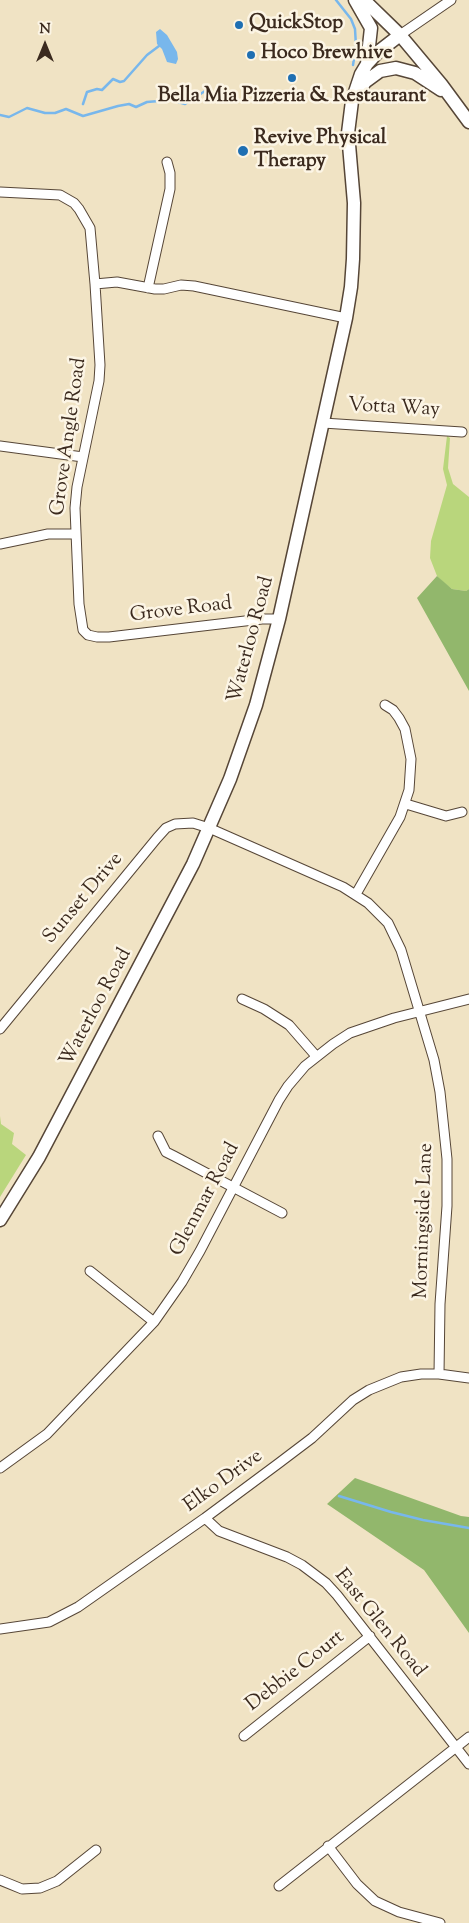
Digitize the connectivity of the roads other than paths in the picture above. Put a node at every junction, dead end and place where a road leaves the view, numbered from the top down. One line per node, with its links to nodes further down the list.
1 (355, 0): 5 (main road)
2 (364, 0): 4 (main road)
3 (451, 0): 4 (street)
4 (400, 35): 5 (main road, Waterloo Road); 6 (main road)
5 (367, 64): 7 (main road, Waterloo Road)
6 (447, 93): 7 (main road); 8 (main road)
7 (349, 115): 13 (main road, Waterloo Road)
8 (469, 122)
9 (167, 162): 12 (street)
10 (0, 192): 11 (street, Grove Angle Road)
11 (95, 284): 12 (street); 17 (street, Grove Angle Road)
12 (148, 288): 13 (street)
13 (346, 318): 14 (main road, Waterloo Road)
14 (323, 423): 15 (street, Votta Way); 20 (main road, Waterloo Road)
15 (462, 432)
16 (0, 446): 17 (street)
17 (83, 457): 18 (street, Grove Angle Road)
18 (75, 534): 19 (street); 21 (street, Grove Angle Road)
19 (0, 544)
20 (280, 620): 21 (street, Grove Road); 25 (main road, Waterloo Road)
21 (88, 635)
22 (385, 705): 23 (street)
23 (406, 804): 24 (street); 26 (street)
24 (462, 812)
25 (209, 828): 26 (street, Morningside Lane); 30 (street, Sunset Drive); 35 (main road, Waterloo Road)
26 (356, 894): 29 (street, Morningside Lane)
27 (242, 999): 31 (street)
28 (469, 999): 29 (street, Glenmar Road)
29 (420, 1011): 31 (street, Glenmar Road); 38 (street, Morningside Lane)
30 (0, 1029)
31 (316, 1056): 33 (street, Glenmar Road)
32 (158, 1136): 33 (street)
33 (234, 1188): 34 (street); 37 (street, Glenmar Road)
34 (282, 1213)
35 (0, 1220)
36 (90, 1271): 37 (street)
37 (154, 1322): 40 (street, Glenmar Road)
38 (439, 1374): 39 (street, Elko Drive); 41 (street, Elko Drive)
39 (469, 1378)
40 (0, 1468)
41 (205, 1518): 42 (street, Elko Drive); 43 (street, East Glen Road)
42 (0, 1629)
43 (370, 1636): 44 (street, Debbie Court); 46 (street, East Glen Road)
44 (244, 1736)
45 (469, 1737): 46 (street)
46 (455, 1748): 47 (street, East Glen Road); 48 (street)
47 (469, 1764)
48 (328, 1846): 51 (street); 52 (street)
49 (96, 1850): 50 (street)
50 (0, 1880)
51 (279, 1886)
52 (440, 1923)

